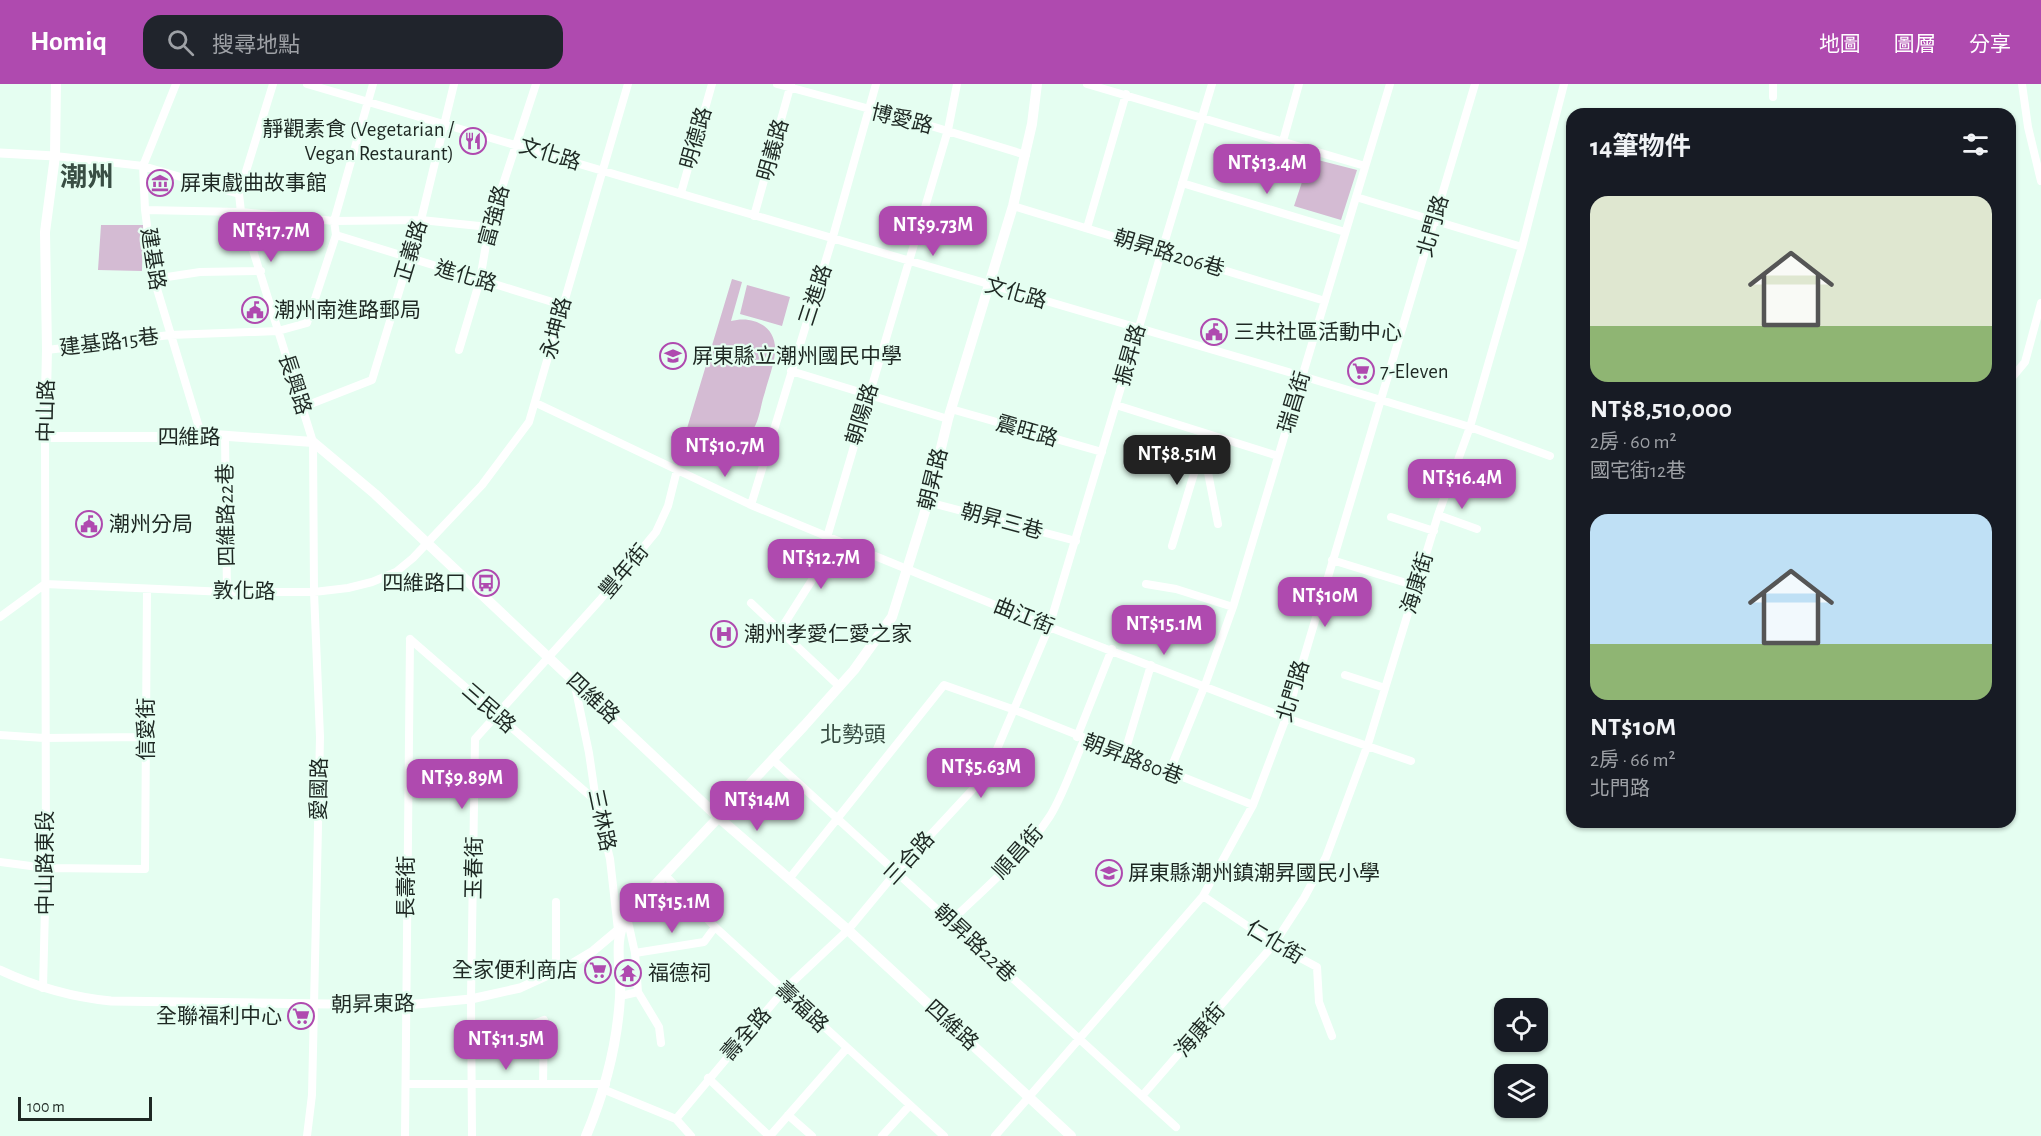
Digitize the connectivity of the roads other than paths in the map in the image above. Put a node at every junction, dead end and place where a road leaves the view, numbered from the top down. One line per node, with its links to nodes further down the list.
1 (56, 84): 34 (main road, 中山路)
2 (176, 84): 35 (street, 建基路)
3 (273, 84): 41 (street, 長興路)
4 (307, 84): 25 (street, 文化路)
5 (374, 84): 25 (street)
6 (454, 84): 28 (street, 正義路)
7 (536, 84): 31 (street, 富強路)
8 (628, 84): 37 (street, 永坤路)
9 (711, 84): 40 (street, 明德路)
10 (777, 84): 22 (street, 博愛路)
11 (876, 84): 26 (street, 三進路)
12 (957, 84): 29 (street, 朝陽路)
13 (1037, 84): 33 (main road, 朝昇路)
14 (1090, 84): 23 (street)
15 (1212, 84): 27 (street, 振昇路)
16 (1299, 84): 30 (street)
17 (1390, 84): 36 (street, 瑞昌街)
18 (1475, 84): 49 (street, 北門路)
19 (1564, 84): 55 (street, 海康街)
20 (1773, 84): 24 (street)
21 (2022, 84): 38 (street)
22 (791, 86): 26 (street, 博愛路); 46 (street, 明義路)
23 (1126, 94): 27 (street); 51 (street)
24 (1773, 97)
25 (369, 100): 28 (street, 文化路); 48 (street)
26 (870, 111): 29 (street, 博愛路); 54 (street, 三進路)
27 (1202, 116): 30 (street); 39 (street, 振昇路)
28 (443, 123): 31 (street, 文化路); 47 (street, 正義路)
29 (948, 130): 33 (street, 博愛路); 58 (street, 朝陽路)
30 (1283, 141): 36 (street)
31 (516, 144): 37 (street, 文化路); 50 (street, 富強路)
32 (0, 153): 34 (street)
33 (1026, 155): 43 (main road, 朝昇路)
34 (55, 156): 35 (street); 69 (main road, 中山路)
35 (143, 166): 41 (street); 44 (street, 建基路)
36 (1365, 166): 42 (street, 瑞昌街)
37 (602, 170): 40 (street, 文化路); 65 (street, 永坤路)
38 (2041, 182)
39 (1182, 183): 52 (street); 56 (street, 振昇路)
40 (681, 193): 46 (street, 文化路)
41 (239, 194): 45 (street, 長興路)
42 (1356, 197): 49 (street); 52 (street, 瑞昌街)
43 (1013, 206): 51 (street, 朝昇路206巷); 62 (main road, 朝昇路)
44 (145, 210): 45 (street); 60 (street, 建基路)
45 (241, 212): 48 (street); 59 (street, 長興路)
46 (754, 216): 54 (street, 文化路)
47 (421, 220): 48 (street); 50 (street); 57 (street, 正義路)
48 (334, 221): 53 (street)
49 (1434, 221): 55 (street); 75 (street, 北門路)
50 (489, 227): 61 (street, 富強路)
51 (1087, 228): 56 (street, 朝昇路206巷)
52 (1345, 232): 63 (street, 瑞昌街)
53 (336, 236): 57 (street, 進化路); 67 (street, 建基路15巷)
54 (832, 240): 58 (street, 文化路); 71 (street, 三進路)
55 (1522, 247): 80 (street, 海康街)
56 (1162, 252): 63 (street, 朝昇路206巷); 66 (street, 振昇路)
57 (408, 259): 61 (street, 進化路); 78 (street, 正義路)
58 (908, 263): 62 (street, 文化路); 74 (street, 朝陽路)
59 (261, 272): 60 (street); 67 (street, 長興路)
60 (154, 279): 68 (street, 建基路)
61 (480, 280): 65 (street, 進化路); 70 (street, 富強路)
62 (988, 286): 66 (street, 文化路); 79 (main road, 朝昇路)
63 (1324, 301): 73 (street, 瑞昌街)
64 (2041, 303): 72 (street)
65 (562, 305): 76 (street, 永坤路)
66 (1138, 328): 73 (street, 文化路); 77 (street, 振昇路)
67 (278, 331): 68 (street, 建基路15巷); 78 (street, 長興路)
68 (170, 335): 69 (street, 建基路15巷); 81 (street, 建基路)
69 (47, 350): 83 (main road, 中山路)
70 (459, 350)
71 (791, 371): 74 (street, 震旺路); 92 (street, 三進路)
72 (2016, 373)
73 (1302, 376): 75 (street, 文化路); 88 (street, 瑞昌街)
74 (867, 396): 79 (street, 震旺路); 98 (street, 朝陽路)
75 (1382, 400): 80 (street, 文化路); 102 (street, 北門路)
76 (536, 403): 90 (street, 曲江街); 100 (street, 永坤路)
77 (1116, 405): 82 (street); 87 (street, 振昇路)
78 (303, 407): 85 (street, 長興路)
79 (949, 414): 87 (street, 震旺路); 91 (main road, 朝昇路)
80 (1470, 427): 89 (street, 文化路); 93 (street, 海康街)
81 (201, 434): 83 (main road, 四維路); 84 (main road, 四維路)
82 (1206, 434): 86 (street); 88 (street)
83 (45, 437): 104 (street, 中山路)
84 (225, 437): 85 (main road, 四維路); 108 (street, 四維路22巷)
85 (313, 442): 100 (main road, 四維路); 109 (street, 愛國路)
86 (1202, 446): 95 (street); 101 (street)
87 (1102, 452): 99 (street, 振昇路)
88 (1278, 456): 111 (street, 瑞昌街)
89 (1550, 456)
90 (677, 470): 92 (street, 曲江街); 117 (street, 豐年街)
91 (928, 502): 99 (street, 朝昇三巷); 103 (main road, 朝昇路)
92 (751, 505): 98 (street, 曲江街)
93 (1438, 515): 96 (street); 97 (street, 海康街)
94 (1391, 517): 97 (street)
95 (1218, 524)
96 (1477, 529)
97 (1434, 531): 106 (street, 海康街)
98 (826, 536): 103 (street, 曲江街); 114 (street, 朝陽路)
99 (1076, 541): 113 (street, 振昇路)
100 (429, 543): 109 (street, 敦化路); 117 (main road, 四維路)
101 (1172, 546)
102 (1332, 560): 106 (street); 126 (street, 北門路)
103 (909, 568): 113 (street, 曲江街); 122 (main road, 朝昇路)
104 (45, 584): 107 (street, 敦化路); 112 (street); 129 (street, 中山路)
105 (1146, 584): 111 (street)
106 (1416, 586): 123 (street, 海康街)
107 (147, 589): 108 (street, 敦化路); 128 (street, 信愛街)
108 (227, 592): 109 (street, 敦化路)
109 (314, 592): 161 (street, 愛國路)
110 (751, 603): 114 (street)
111 (1233, 607): 121 (street, 瑞昌街)
112 (0, 617)
113 (1049, 627): 116 (street, 曲江街); 124 (street, 三合路)
114 (780, 629): 122 (street)
115 (410, 639): 125 (street, 三民路); 162 (street, 長壽街)
116 (1112, 650): 118 (street, 曲江街); 130 (street, 順昌街)
117 (547, 656): 120 (main road, 四維路); 125 (street, 玉春街)
118 (1151, 664): 121 (street, 曲江街); 132 (street)
119 (1345, 675): 123 (street)
120 (574, 680): 136 (street, 三林路); 138 (main road, 四維路)
121 (1205, 685): 126 (street, 曲江街); 135 (street, 瑞昌街)
122 (839, 686): 133 (main road, 朝昇路)
123 (1385, 688): 131 (street, 海康街)
124 (1015, 710): 130 (street, 朝昇路80巷); 139 (street, 朝昇路80巷); 142 (street, 三合路)
125 (497, 716): 136 (street, 三民路); 160 (street, 玉春街)
126 (1286, 718): 131 (street, 曲江街); 137 (street, 北門路)
127 (0, 735): 129 (street)
128 (146, 737): 129 (street); 141 (street, 信愛街)
129 (44, 738): 141 (street, 中山路東段)
130 (1081, 738): 132 (street, 朝昇路80巷); 148 (street, 順昌街)
131 (1368, 744): 134 (street, 曲江街); 152 (street, 海康街)
132 (1124, 755): 135 (street, 朝昇路80巷)
133 (772, 759): 138 (main road, 朝昇路); 139 (street, 朝昇路22巷)
134 (1411, 761)
135 (1169, 773): 137 (street, 朝昇路80巷)
136 (596, 801): 150 (street, 三林路)
137 (1253, 805): 145 (street, 北門路)
138 (718, 818): 143 (main road, 朝昇東路); 144 (main road, 四維路)
139 (838, 818): 142 (street, 朝昇路22巷); 144 (street)
140 (0, 862): 141 (street)
141 (46, 868): 156 (street, 中山路東段)
142 (897, 871): 148 (street, 朝昇路22巷); 151 (street, 三合路)
143 (664, 874): 147 (main road, 朝昇東路); 149 (street, 壽福路)
144 (789, 879): 151 (main road, 四維路)
145 (1203, 896): 152 (street, 仁化街); 165 (street, 北門路)
146 (556, 902): 155 (street)
147 (627, 915): 150 (main road, 朝昇東路); 153 (street)
148 (951, 921): 165 (street, 朝昇路22巷)
149 (715, 927): 153 (street); 157 (street, 壽福路)
150 (618, 930): 155 (street, 朝昇東路); 159 (main road, 三林路)
151 (848, 930): 157 (street, 壽全路); 173 (main road, 四維路)
152 (1274, 944): 164 (street, 仁化街); 174 (street, 海康街)
153 (635, 953): 158 (street)
154 (0, 970): 156 (street, 朝昇東路)
155 (556, 971): 160 (street, 朝昇東路)
156 (43, 988): 161 (street, 朝昇東路)
157 (784, 990): 167 (street, 壽福路); 168 (street, 壽全路)
158 (638, 992): 159 (street); 166 (street)
159 (621, 996): 172 (main road, 三林路)
160 (471, 999): 162 (street, 朝昇東路); 170 (street, 玉春街)
161 (315, 1004): 162 (street, 朝昇東路); 179 (street, 愛國路)
162 (406, 1005): 169 (street, 長壽街)
163 (504, 1035): 171 (street)
164 (1332, 1036)
165 (1079, 1040): 173 (street, 北門路); 174 (street, 朝昇路22巷)
166 (661, 1043)
167 (847, 1048): 175 (street, 壽福路); 176 (street)
168 (708, 1078): 177 (street, 壽全路); 184 (street)
169 (406, 1084): 170 (street); 180 (street, 長壽街)
170 (473, 1084): 171 (street); 181 (street, 玉春街)
171 (543, 1084): 172 (street)
172 (606, 1087): 177 (street); 182 (main road, 三林路)
173 (1029, 1096): 188 (street, 北門路); 189 (main road, 四維路)
174 (1142, 1096): 178 (street, 朝昇路22巷)
175 (910, 1105): 186 (street); 187 (street, 壽福路)
176 (788, 1115): 184 (street); 185 (street)
177 (676, 1119): 183 (street)
178 (1176, 1127)
179 (307, 1136)
180 (405, 1136)
181 (472, 1136)
182 (586, 1136)
183 (691, 1136)
184 (769, 1136)
185 (812, 1136)
186 (882, 1136)
187 (944, 1136)
188 (995, 1136)
189 (1071, 1136)

